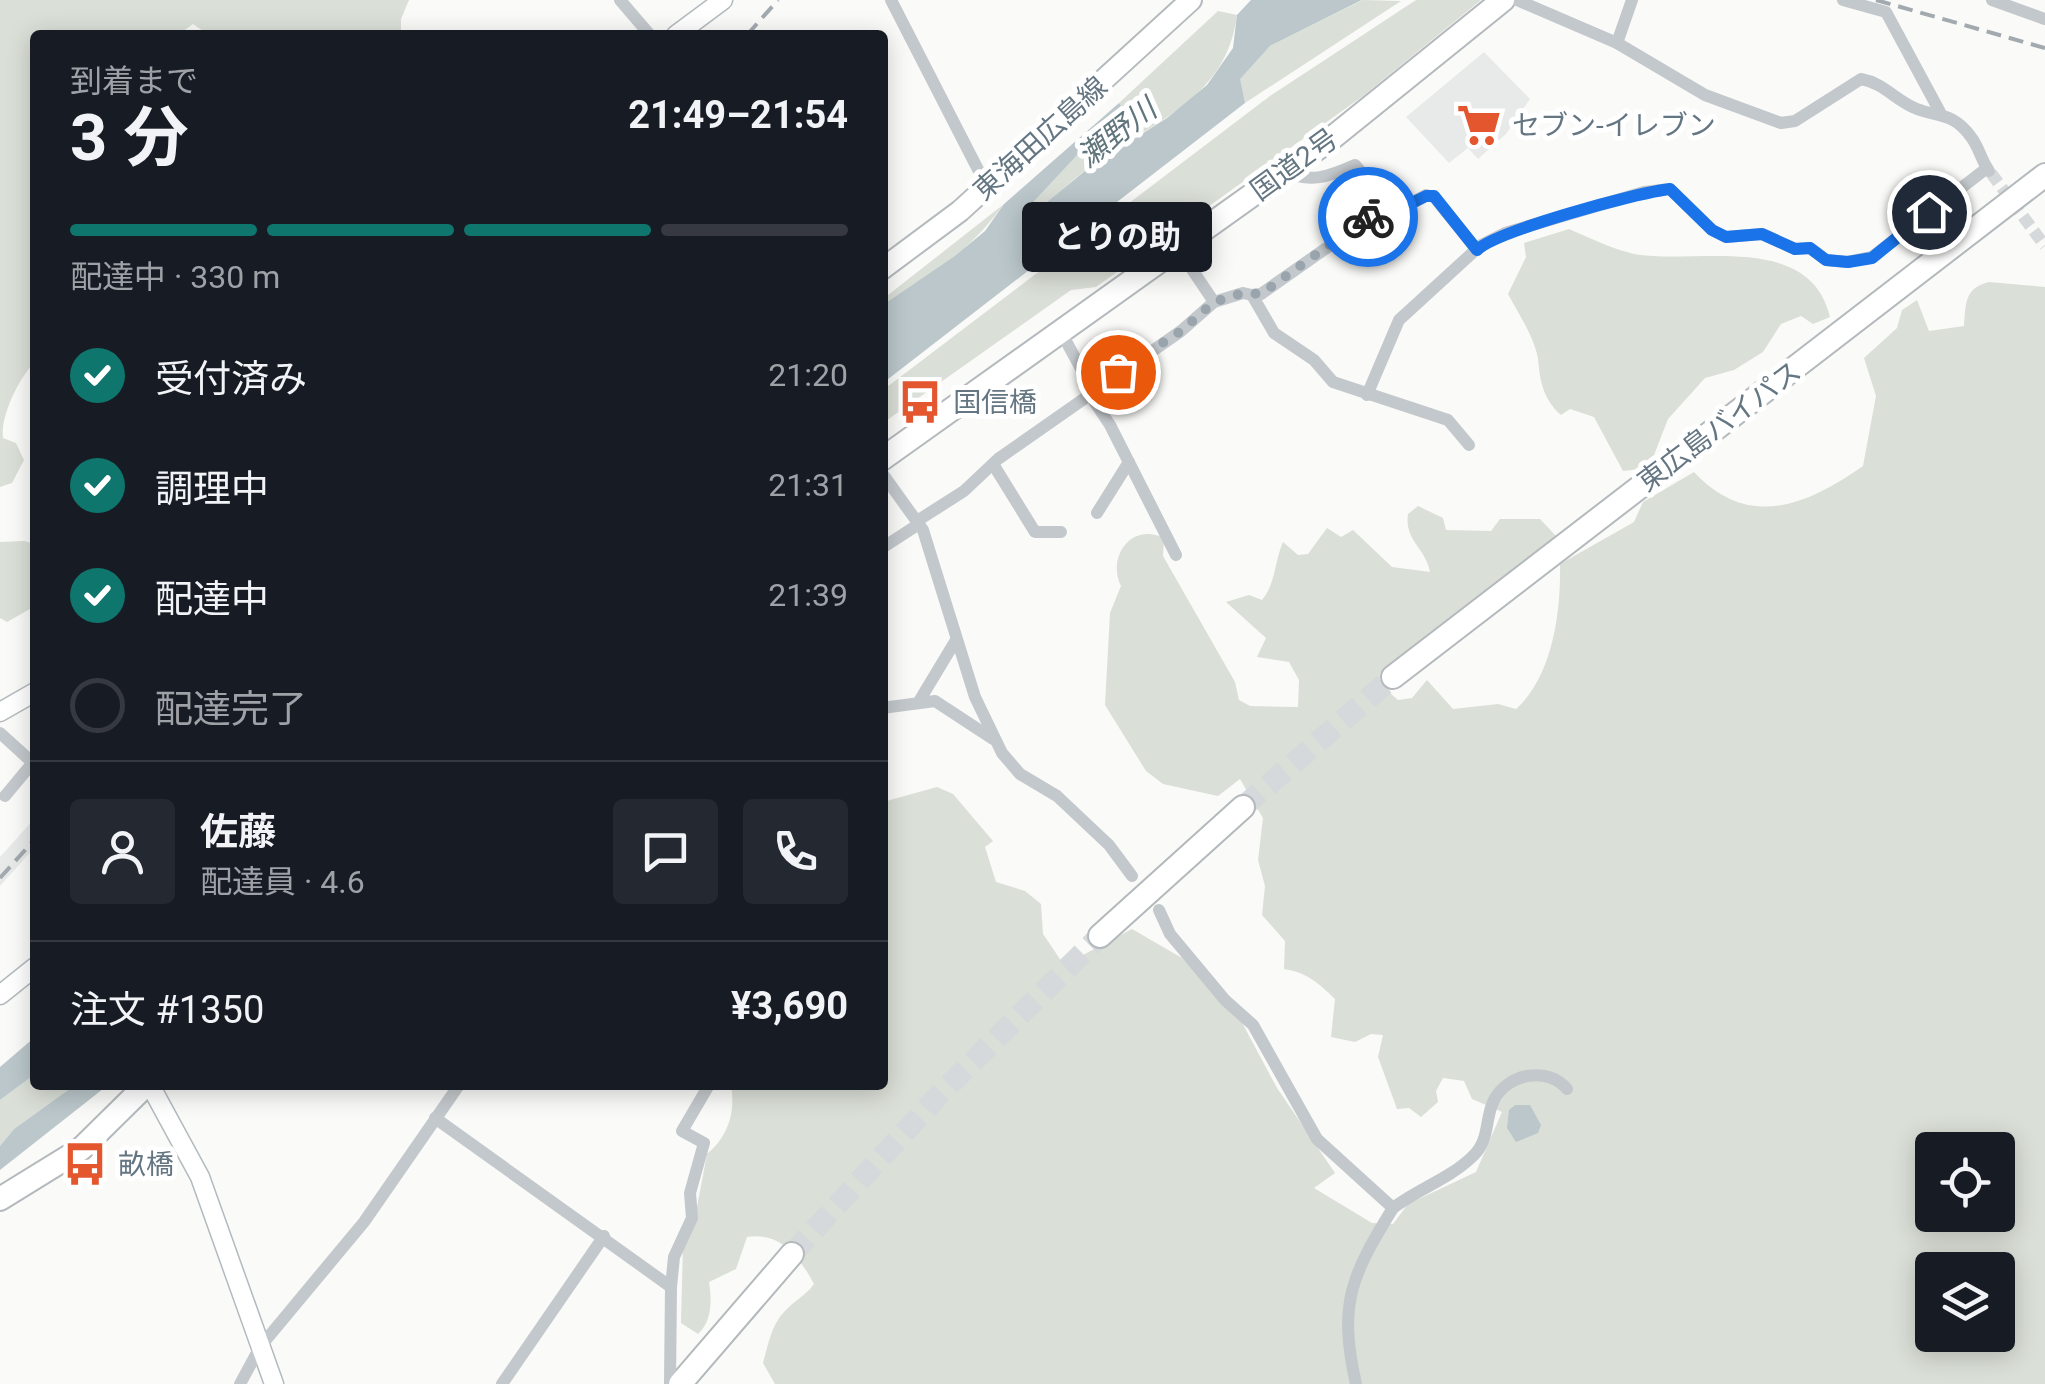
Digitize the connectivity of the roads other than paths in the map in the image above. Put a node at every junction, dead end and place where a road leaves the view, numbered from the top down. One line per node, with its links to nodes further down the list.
1 (620, 0): 11 (street)
2 (723, 0): 12 (main road)
3 (892, 0): 17 (street)
4 (1191, 0): 17 (main road, 東海田広島線)
5 (1503, 0): 15 (highway, 国道2号)
6 (1517, 0): 13 (street)
7 (1632, 0): 13 (street)
8 (1843, 0): 14 (street)
9 (1992, 0): 10 (street)
10 (2045, 20)
11 (646, 30)
12 (683, 30)
13 (1617, 43): 14 (street)
14 (1940, 112): 20 (street)
15 (1284, 172): 18 (street); 19 (highway, 国道2号)
16 (2045, 175): 38 (highway, 東広島バイパス)
17 (986, 187): 21 (main road, 東海田広島線)
18 (1389, 204): 20 (street); 22 (street)
19 (1177, 248): 23 (street); 24 (highway, 国道2号)
20 (1477, 250): 26 (street)
21 (888, 264)
22 (1252, 295): 23 (street); 26 (street)
23 (1214, 302): 25 (street)
24 (1060, 330): 25 (street); 28 (highway, 国道2号)
25 (1090, 391): 29 (street); 30 (street)
26 (1367, 395): 27 (street)
27 (1469, 445)
28 (888, 454)
29 (1129, 462): 32 (street); 36 (street)
30 (993, 464): 33 (street); 34 (street)
31 (888, 480): 33 (street)
32 (1097, 513)
33 (918, 522): 35 (street); 37 (street)
34 (1061, 532)
35 (888, 544)
36 (1176, 554)
37 (956, 640): 40 (street); 44 (street)
38 (1393, 677)
39 (30, 695): 42 (main road)
40 (918, 703): 41 (street); 44 (street)
41 (888, 707)
42 (0, 712)
43 (0, 733): 45 (street)
44 (994, 740): 49 (street)
45 (30, 758)
46 (30, 766): 47 (street)
47 (5, 796)
48 (1243, 807): 51 (highway)
49 (1132, 876)
50 (1160, 910): 61 (street)
51 (1100, 936)
52 (30, 971): 53 (main road)
53 (0, 996)
54 (143, 1090): 60 (highway)
55 (151, 1090): 65 (main road)
56 (455, 1090): 59 (street)
57 (705, 1090): 64 (street)
58 (1567, 1090): 61 (street)
59 (436, 1118): 62 (street); 65 (street)
60 (0, 1199)
61 (1393, 1208): 72 (street)
62 (604, 1236): 64 (street); 69 (street)
63 (792, 1254): 71 (highway)
64 (670, 1287): 70 (street)
65 (260, 1347): 66 (street); 67 (main road); 68 (main road)
66 (240, 1384)
67 (274, 1384)
68 (288, 1384)
69 (502, 1384)
70 (670, 1384)
71 (680, 1384)
72 (1356, 1384)

